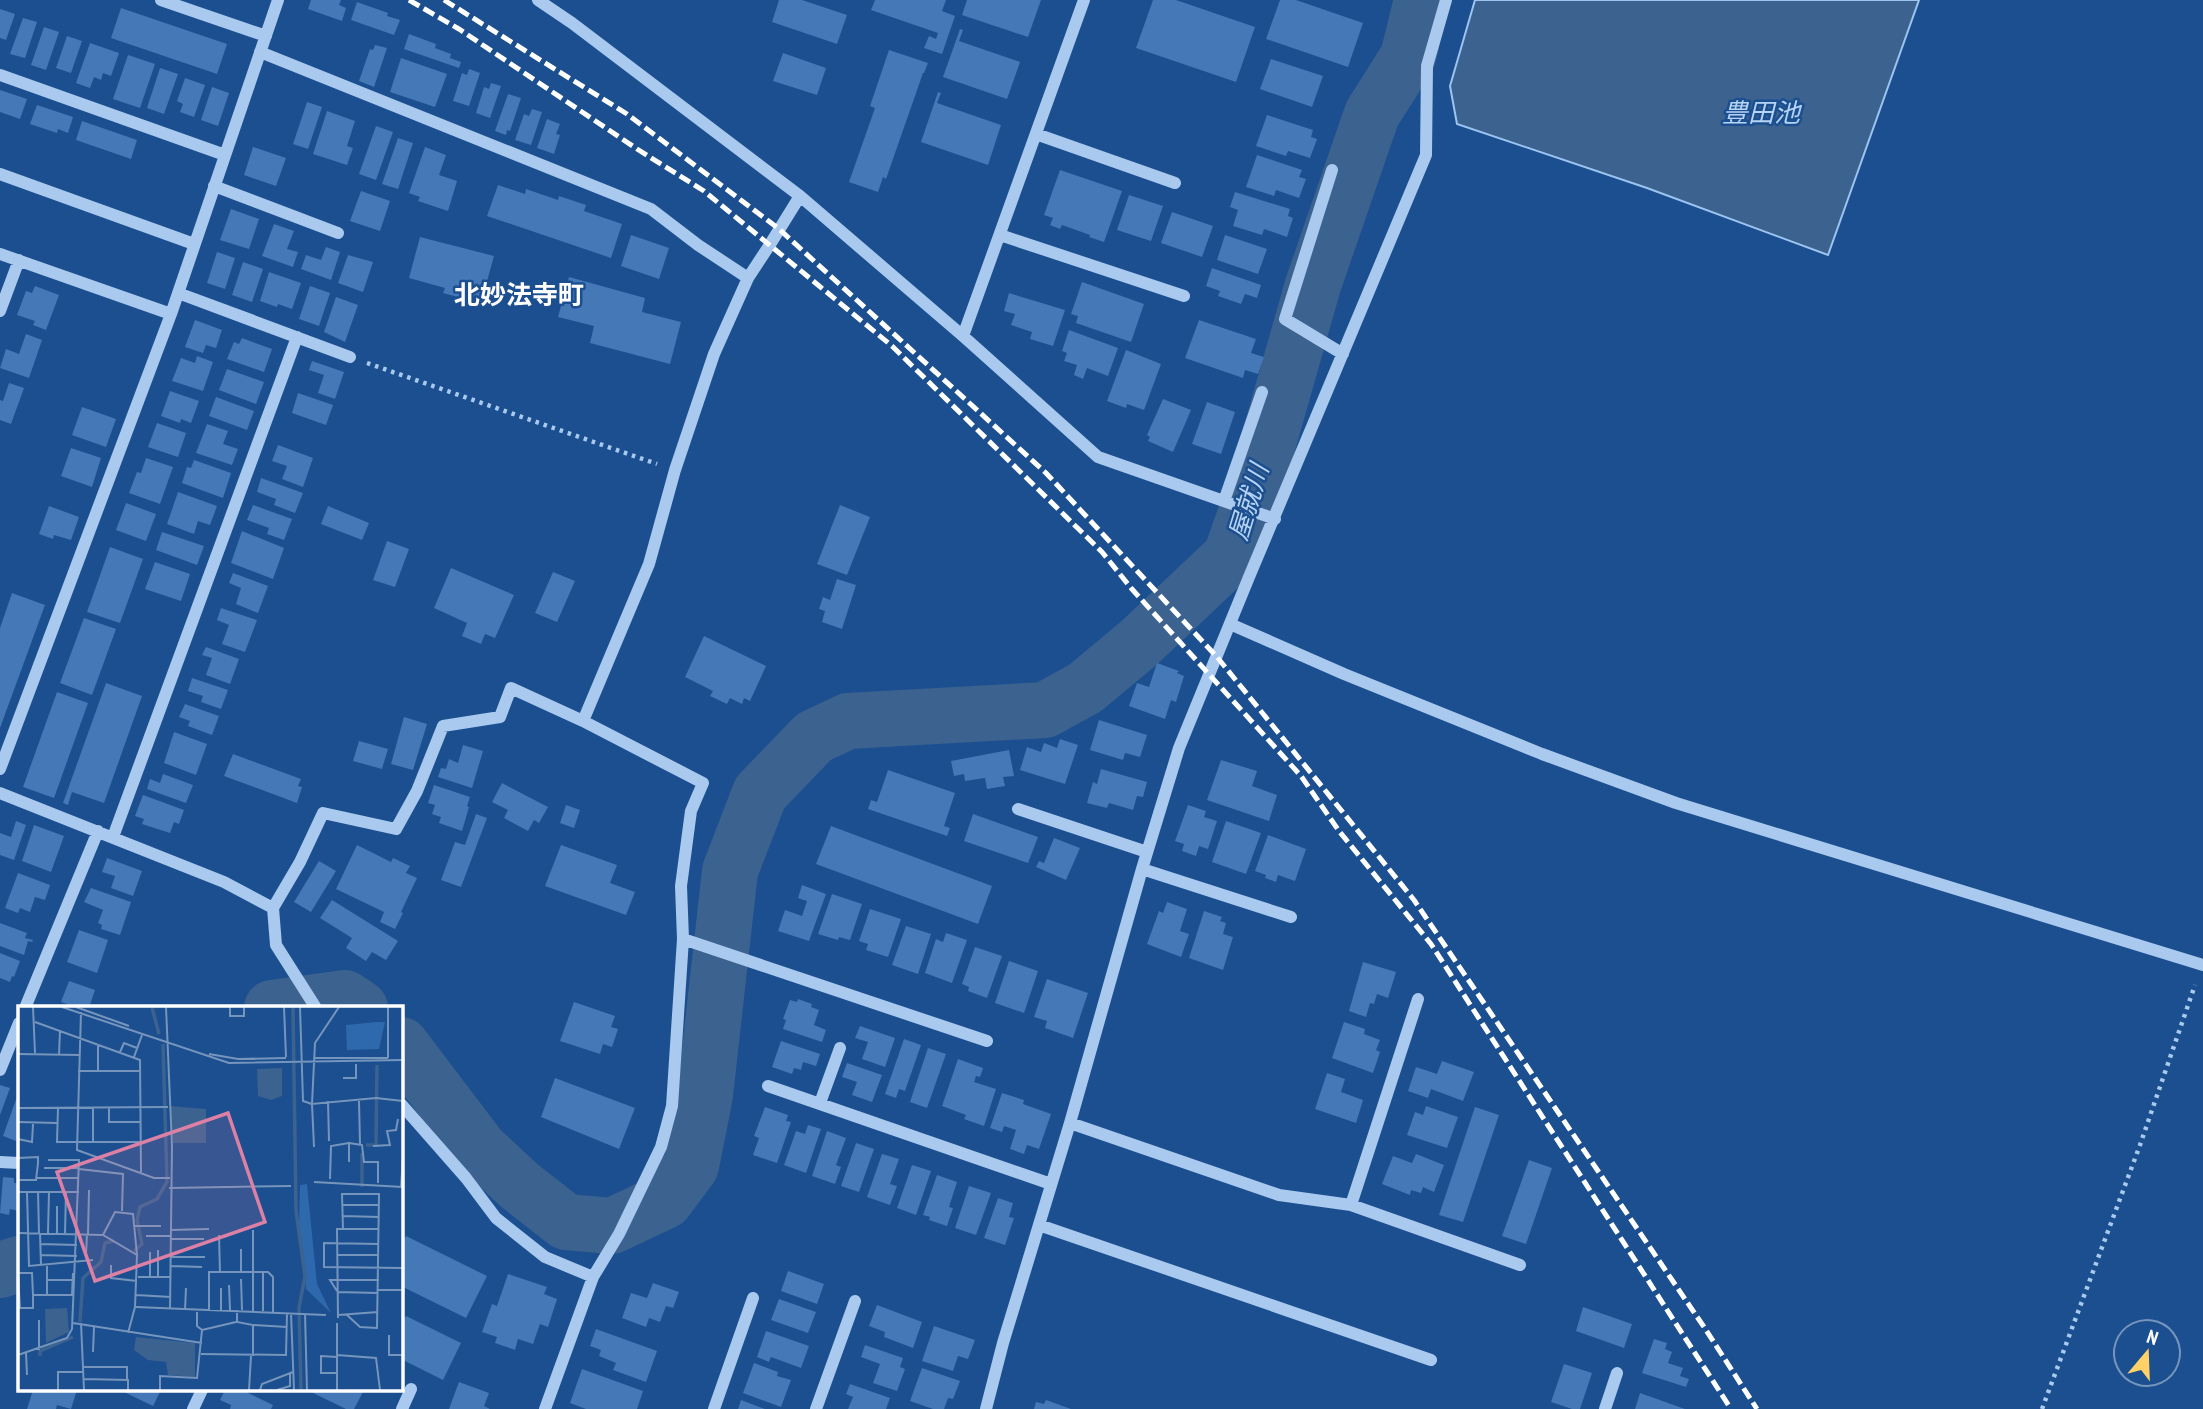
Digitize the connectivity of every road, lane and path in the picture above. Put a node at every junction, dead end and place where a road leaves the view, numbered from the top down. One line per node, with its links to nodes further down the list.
1 (161, 0): 6 (street)
2 (278, 0): 6 (street)
3 (538, 0): 15 (street)
4 (1084, 0): 9 (street)
5 (1446, 0): 28 (street)
6 (265, 36): 7 (street)
7 (260, 52): 10 (street); 21 (street)
8 (0, 75): 10 (street)
9 (1036, 134): 13 (street); 17 (street)
10 (225, 155): 14 (street)
11 (1332, 170): 28 (street)
12 (0, 174): 18 (street)
13 (1175, 183)
14 (215, 186): 16 (street); 18 (street)
15 (800, 196): 21 (street); 26 (street)
16 (338, 233)
17 (1000, 235): 23 (street); 26 (street)
18 (194, 244): 22 (street)
19 (0, 254): 20 (street)
20 (19, 260): 24 (street); 25 (street)
21 (748, 278): 31 (street)
22 (178, 293): 25 (street); 27 (street)
23 (1184, 296)
24 (0, 311)
25 (171, 314): 36 (street)
26 (963, 336): 32 (street)
27 (297, 337): 29 (street); 40 (street)
28 (1343, 354): 33 (street)
29 (350, 357): 31 (path)
30 (1262, 392): 32 (street)
31 (675, 470): 35 (street)
32 (1229, 503): 33 (street)
33 (1275, 519): 34 (street)
34 (1230, 624): 41 (street); 46 (street)
35 (583, 721): 43 (street); 45 (street)
36 (0, 769)
37 (0, 793): 39 (street)
38 (1018, 808): 41 (street)
39 (98, 831): 40 (street); 48 (street)
40 (113, 837): 43 (street)
41 (1147, 852): 42 (street)
42 (1142, 869): 44 (street); 57 (street)
43 (273, 908): 49 (street)
44 (1290, 917)
45 (684, 939): 51 (street); 64 (street)
46 (2203, 965): 78 (path)
47 (1418, 999): 61 (street)
48 (27, 1006)
49 (315, 1006)
50 (18, 1025): 53 (street)
51 (987, 1041)
52 (839, 1048): 55 (street)
53 (0, 1070)
54 (768, 1086): 55 (street)
55 (820, 1103): 60 (street)
56 (402, 1105): 64 (street)
57 (1070, 1123): 60 (street); 61 (street)
58 (0, 1163): 59 (street)
59 (18, 1163)
60 (1051, 1184): 62 (street)
61 (1351, 1205): 63 (street)
62 (1039, 1225): 67 (street); 76 (street)
63 (1520, 1265)
64 (593, 1277): 73 (street)
65 (753, 1298): 74 (street)
66 (855, 1301): 75 (street)
67 (1432, 1360)
68 (1617, 1373): 77 (street)
69 (411, 1389): 72 (street)
70 (201, 1392): 71 (street)
71 (193, 1409)
72 (402, 1409)
73 (545, 1409)
74 (714, 1409)
75 (816, 1409)
76 (986, 1409)
77 (1605, 1409)
78 (2042, 1409)

